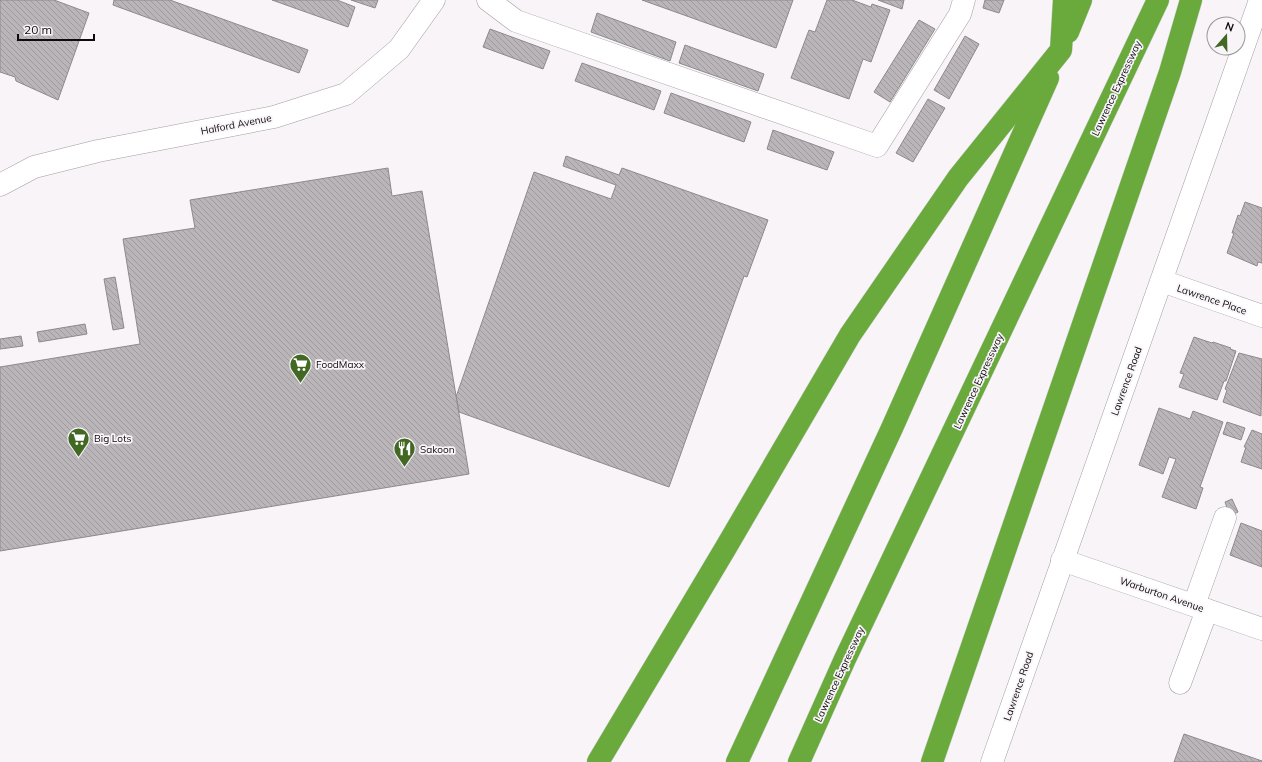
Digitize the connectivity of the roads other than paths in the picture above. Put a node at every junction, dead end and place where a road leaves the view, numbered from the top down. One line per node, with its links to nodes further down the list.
1 (434, 0): 10 (street, Halford Avenue)
2 (488, 0): 3 (street)
3 (964, 0)
4 (1064, 0): 9 (highway)
5 (1081, 0): 9 (highway)
6 (1158, 0): 20 (highway, Lawrence Expressway)
7 (1191, 0): 21 (highway)
8 (1260, 0): 11 (street, Lawrence Road)
9 (1061, 50): 18 (highway); 19 (highway)
10 (0, 185)
11 (1162, 281): 12 (street, Lawrence Place); 14 (street, Lawrence Road)
12 (1262, 316)
13 (1225, 518): 15 (street)
14 (1062, 560): 15 (street, Warburton Avenue); 22 (street, Lawrence Road)
15 (1201, 608): 16 (street, Warburton Avenue); 17 (street)
16 (1262, 629)
17 (1180, 683)
18 (598, 762)
19 (736, 762)
20 (799, 762)
21 (932, 762)
22 (992, 762)

